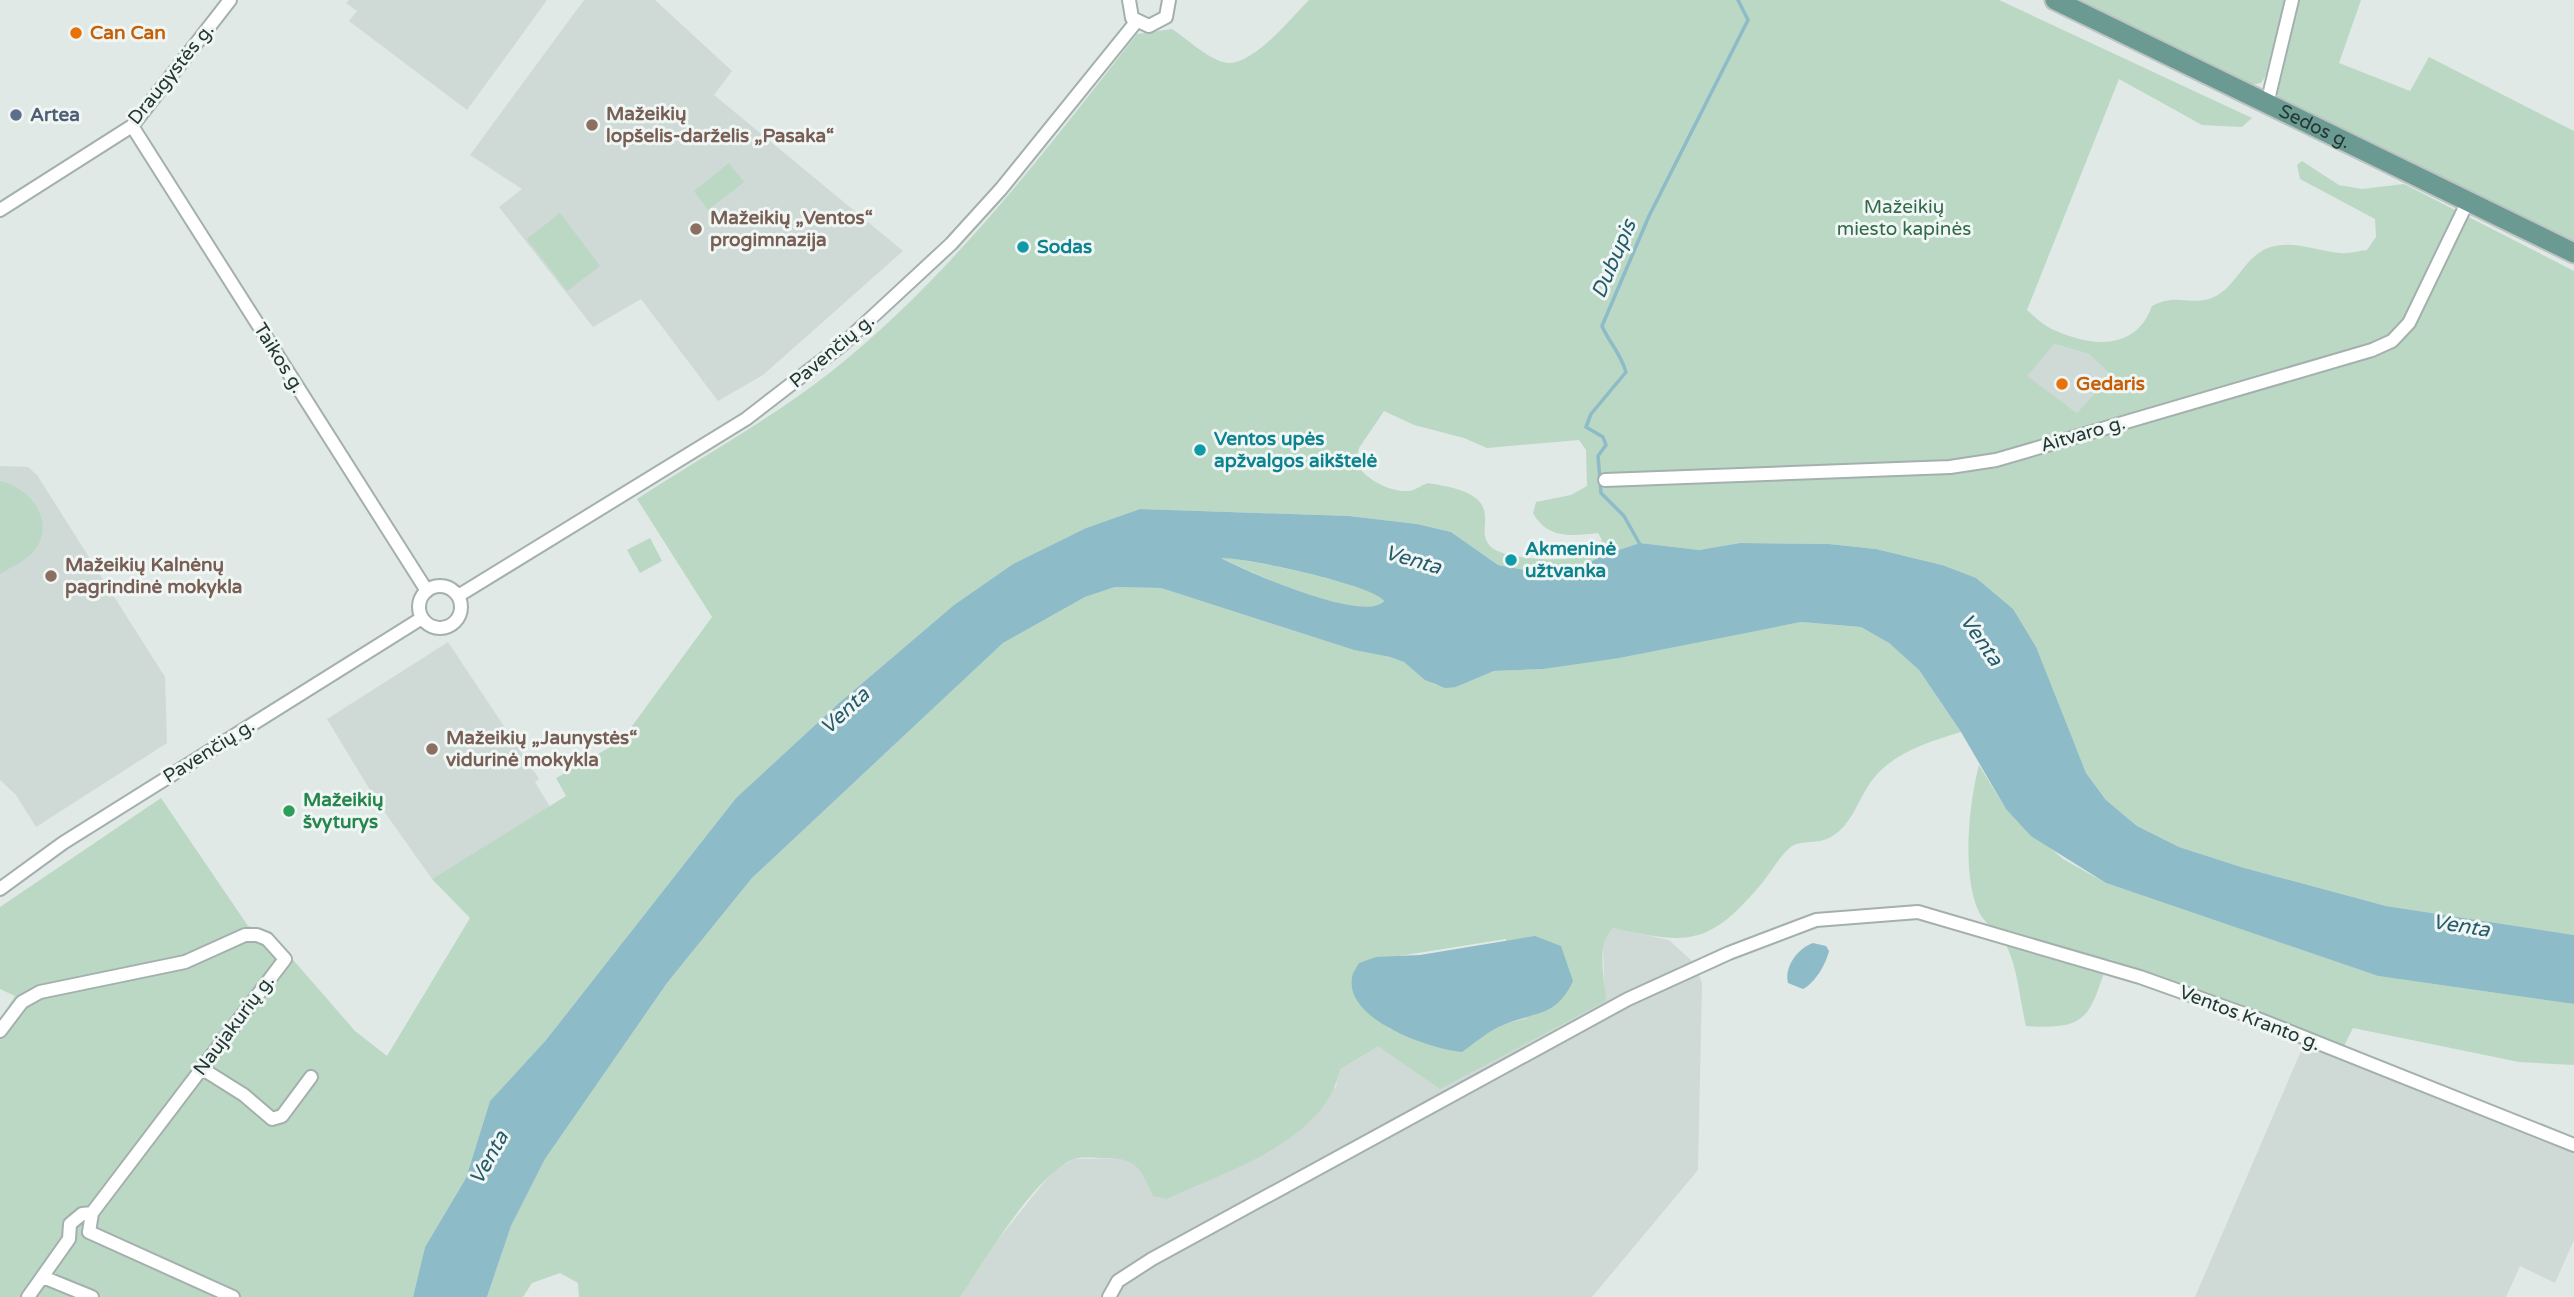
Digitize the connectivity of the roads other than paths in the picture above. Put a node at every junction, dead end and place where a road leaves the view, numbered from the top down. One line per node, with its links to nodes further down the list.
1 (230, 0): 8 (street, Draugystės g.)
2 (1129, 0): 6 (street)
3 (1169, 0): 6 (street)
4 (2055, 0): 7 (main road, Sedos g.)
5 (2292, 0): 7 (street)
6 (1136, 22): 14 (street, Pavenčių g.)
7 (2267, 104): 9 (main road, Sedos g.)
8 (132, 126): 10 (street, Draugystės g.); 13 (street, Taikos g.)
9 (2468, 201): 11 (main road, Sedos g.); 12 (street, Aitvaro g.)
10 (0, 210)
11 (2574, 253)
12 (1605, 480)
13 (427, 590): 14 (street); 15 (street)
14 (457, 596): 15 (street)
15 (422, 618): 16 (street, Pavenčių g.)
16 (0, 889)
17 (0, 1031): 18 (street, Naujakurių g.)
18 (201, 1068): 19 (street); 21 (street, Naujakurių g.)
19 (311, 1077)
20 (2574, 1145): 28 (street, Ventos Kranto g.)
21 (92, 1213): 22 (street, Naujakurių g.); 23 (street, Naujakurių g.)
22 (89, 1232): 23 (street); 27 (street)
23 (69, 1238): 24 (street, Naujakurių g.)
24 (43, 1276): 25 (street, Naujakurių g.); 26 (street)
25 (28, 1297)
26 (92, 1297)
27 (233, 1297)
28 (1109, 1297)

